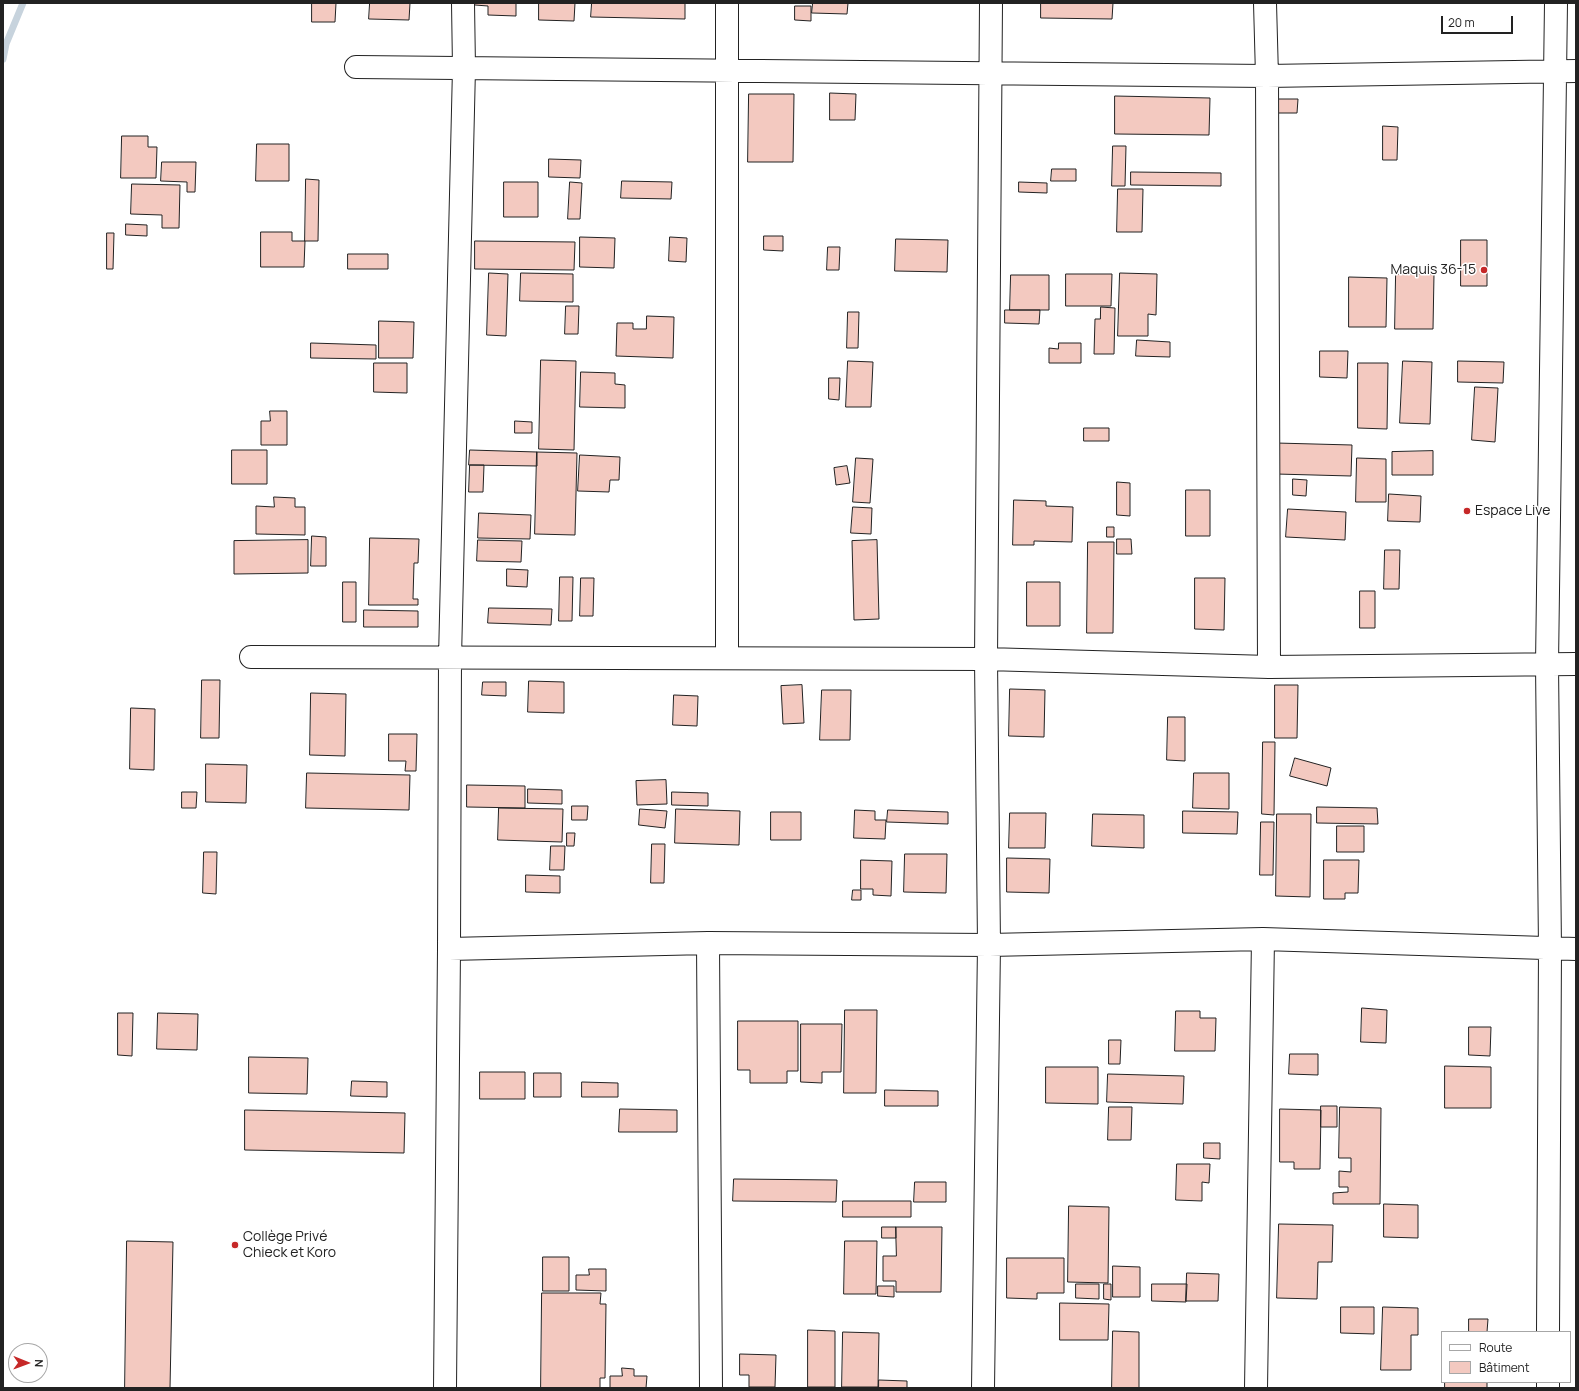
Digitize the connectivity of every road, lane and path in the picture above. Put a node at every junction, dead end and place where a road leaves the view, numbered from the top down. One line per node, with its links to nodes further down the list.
1 (463, 3): 7 (street)
2 (727, 3): 8 (street)
3 (991, 3): 10 (street)
4 (1266, 3): 11 (street)
5 (1556, 3): 9 (street)
6 (356, 68): 7 (street)
7 (464, 68): 8 (street); 13 (street)
8 (727, 71): 10 (street); 14 (street)
9 (1566, 71): 11 (street); 16 (street)
10 (990, 73): 11 (street); 15 (street)
11 (1267, 76): 18 (street)
12 (251, 657): 13 (street)
13 (450, 658): 14 (street); 22 (street)
14 (727, 658): 15 (street)
15 (986, 659): 18 (street); 21 (street)
16 (1547, 664): 17 (street); 18 (street); 23 (street)
17 (1576, 664)
18 (1269, 667)
19 (1264, 939): 21 (street); 23 (street); 29 (street)
20 (708, 943): 21 (street); 22 (street); 27 (street)
21 (989, 945): 28 (street)
22 (449, 949): 26 (street)
23 (1550, 949): 24 (street); 25 (street)
24 (1576, 949)
25 (1548, 1331)
26 (445, 1388)
27 (711, 1388)
28 (983, 1388)
29 (1256, 1388)

